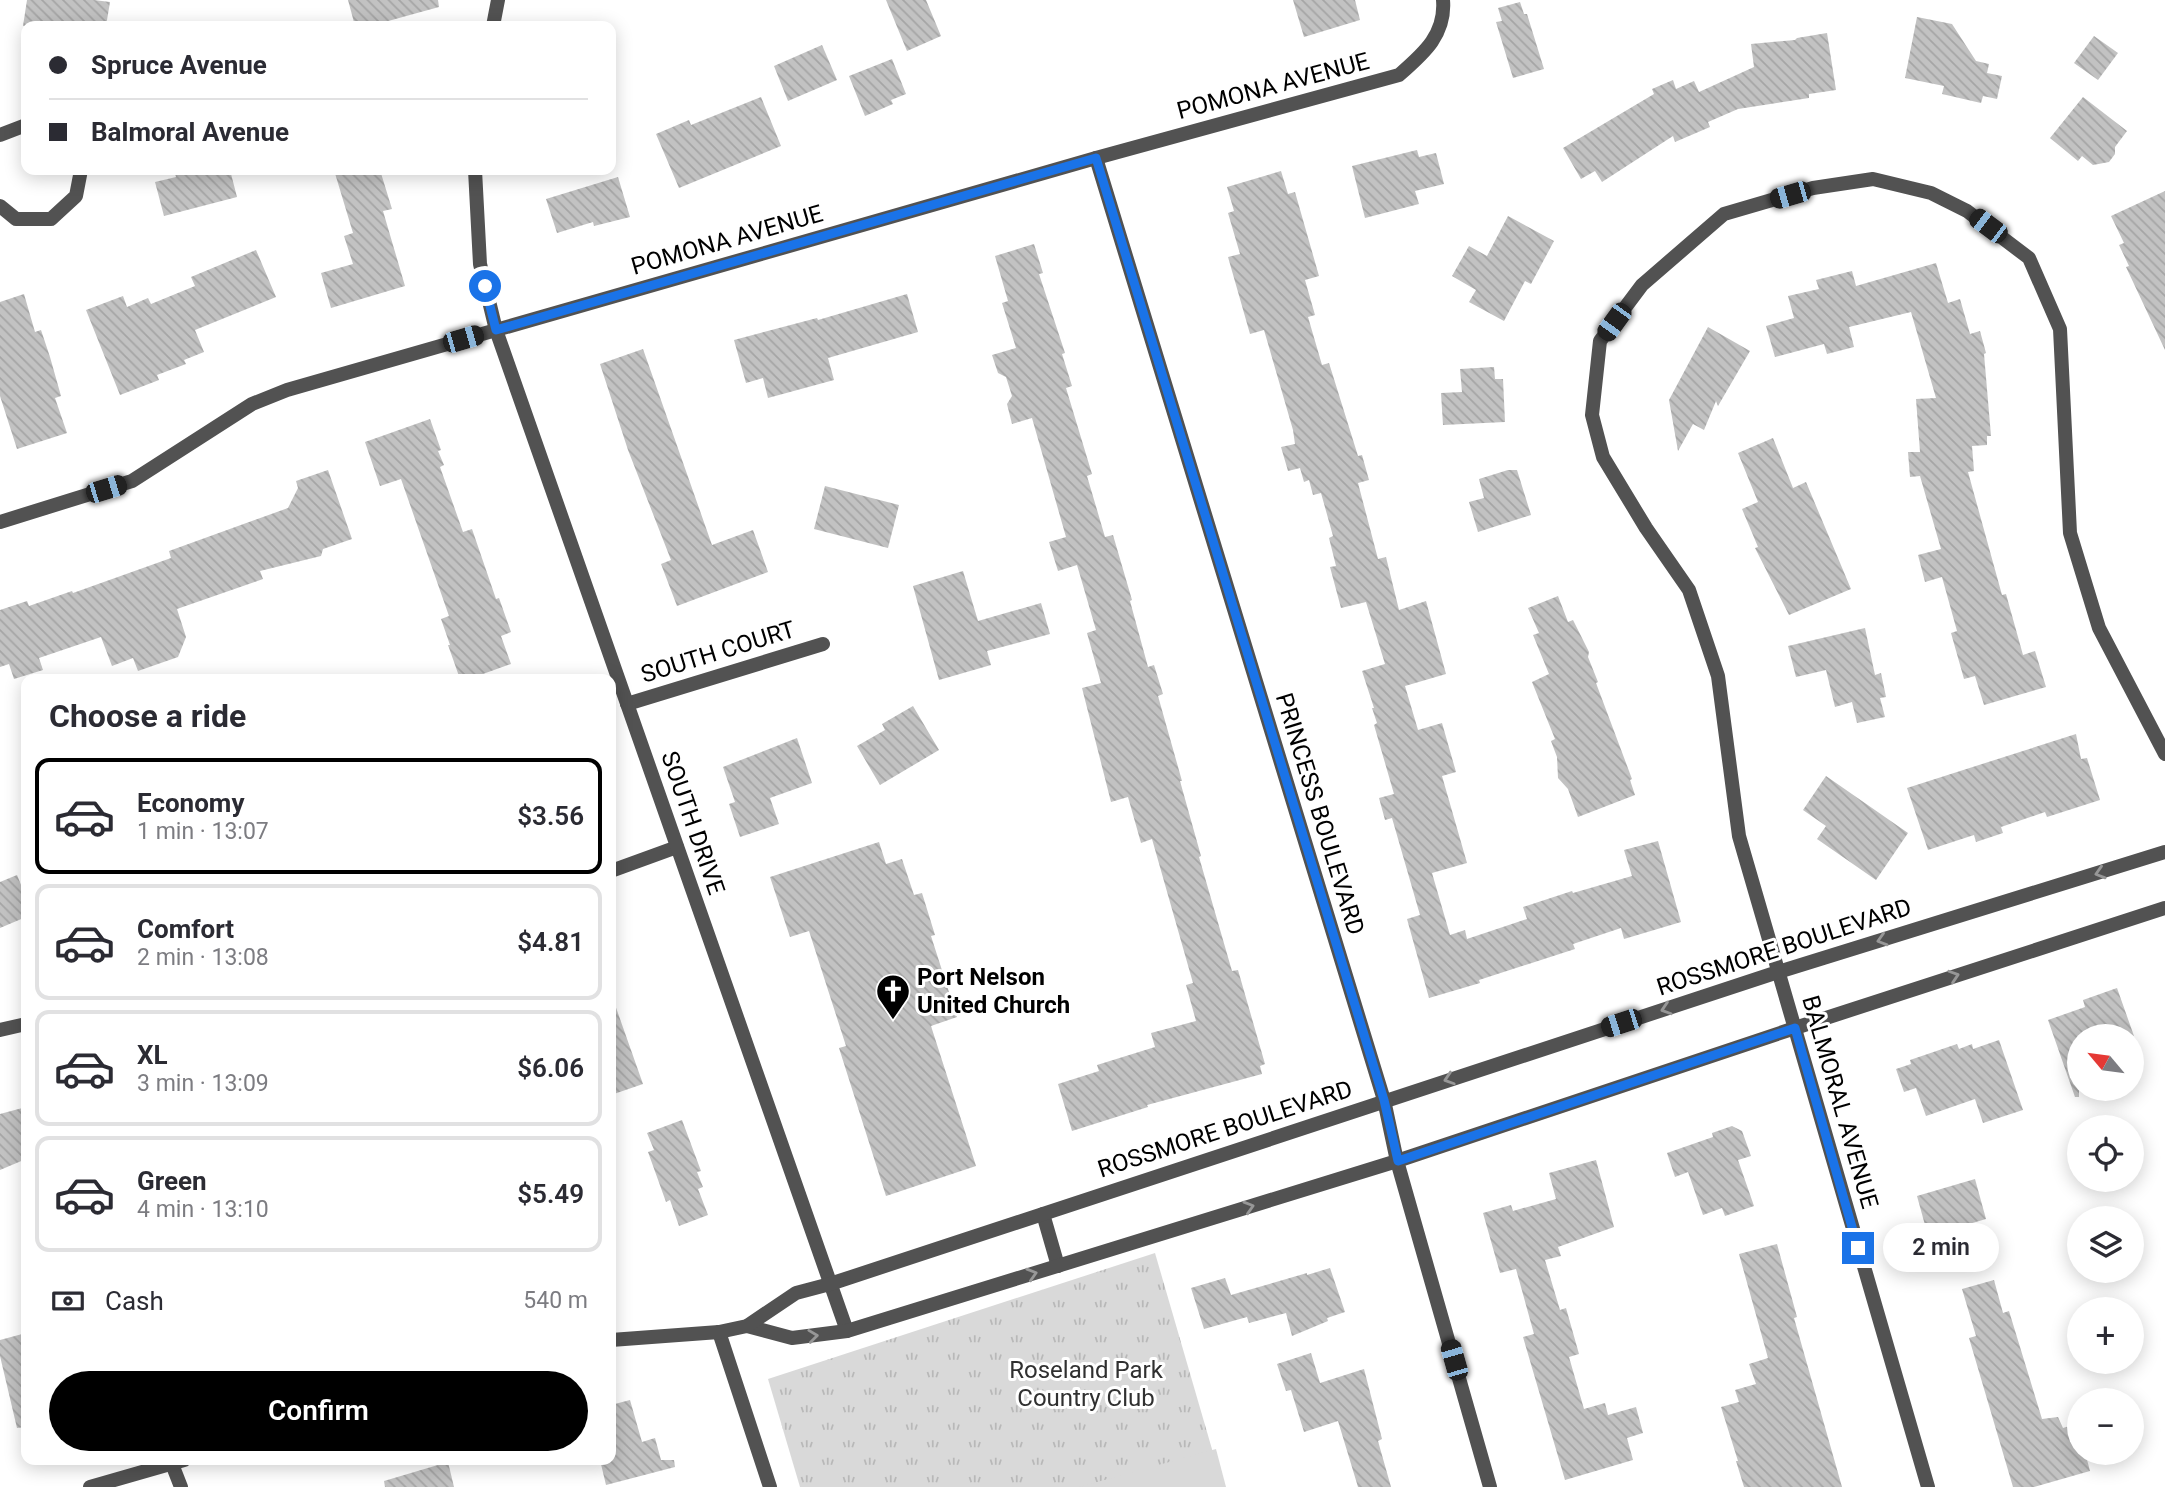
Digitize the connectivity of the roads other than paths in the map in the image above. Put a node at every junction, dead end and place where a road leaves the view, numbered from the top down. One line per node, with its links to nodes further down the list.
1 (498, 0): 3 (street)
2 (1443, 0): 6 (street, POMONA AVENUE)
3 (494, 21)
4 (21, 127): 5 (street)
5 (0, 135)
6 (1096, 158): 10 (street, POMONA AVENUE); 23 (street, PRINCESS BOULEVARD)
7 (80, 175): 9 (street)
8 (475, 175): 10 (street, SOUTH DRIVE)
9 (0, 206)
10 (496, 330): 11 (street, POMONA AVENUE); 13 (street, SOUTH DRIVE)
11 (0, 522)
12 (823, 644): 13 (street, SOUTH COURT)
13 (627, 704): 15 (street, SOUTH DRIVE)
14 (2165, 754): 19 (street, BALMORAL AVENUE)
15 (677, 847): 17 (street); 27 (street, SOUTH DRIVE)
16 (2165, 852): 19 (street, ROSSMORE BOULEVARD, one-way to 19)
17 (616, 869)
18 (2165, 908): 21 (street, ROSSMORE BOULEVARD, one-way to 18)
19 (1778, 972): 21 (street, BALMORAL AVENUE); 23 (street, ROSSMORE BOULEVARD, one-way to 23)
20 (21, 1025): 22 (street)
21 (1795, 1028): 24 (street, ROSSMORE BOULEVARD); 38 (street, BALMORAL AVENUE)
22 (0, 1030)
23 (1384, 1100): 24 (street, PRINCESS BOULEVARD); 25 (street, ROSSMORE BOULEVARD)
24 (1398, 1161): 26 (street, ROSSMORE BOULEVARD, one-way to 24); 37 (street, PRINCESS BOULEVARD)
25 (1043, 1214): 26 (street); 27 (street, ROSSMORE BOULEVARD)
26 (1058, 1266): 29 (street, ROSSMORE BOULEVARD, one-way to 26)
27 (830, 1284): 28 (street, ROSSMORE BOULEVARD); 29 (street, SOUTH DRIVE)
28 (747, 1326): 29 (street, ROSSMORE BOULEVARD, one-way to 29); 30 (street, ROSSMORE BOULEVARD)
29 (847, 1331)
30 (719, 1332): 31 (street, ROSSMORE BOULEVARD); 36 (street)
31 (616, 1340)
32 (167, 1465): 34 (street)
33 (178, 1465): 35 (street)
34 (90, 1487)
35 (181, 1487)
36 (770, 1487)
37 (1490, 1487)
38 (1928, 1487)

